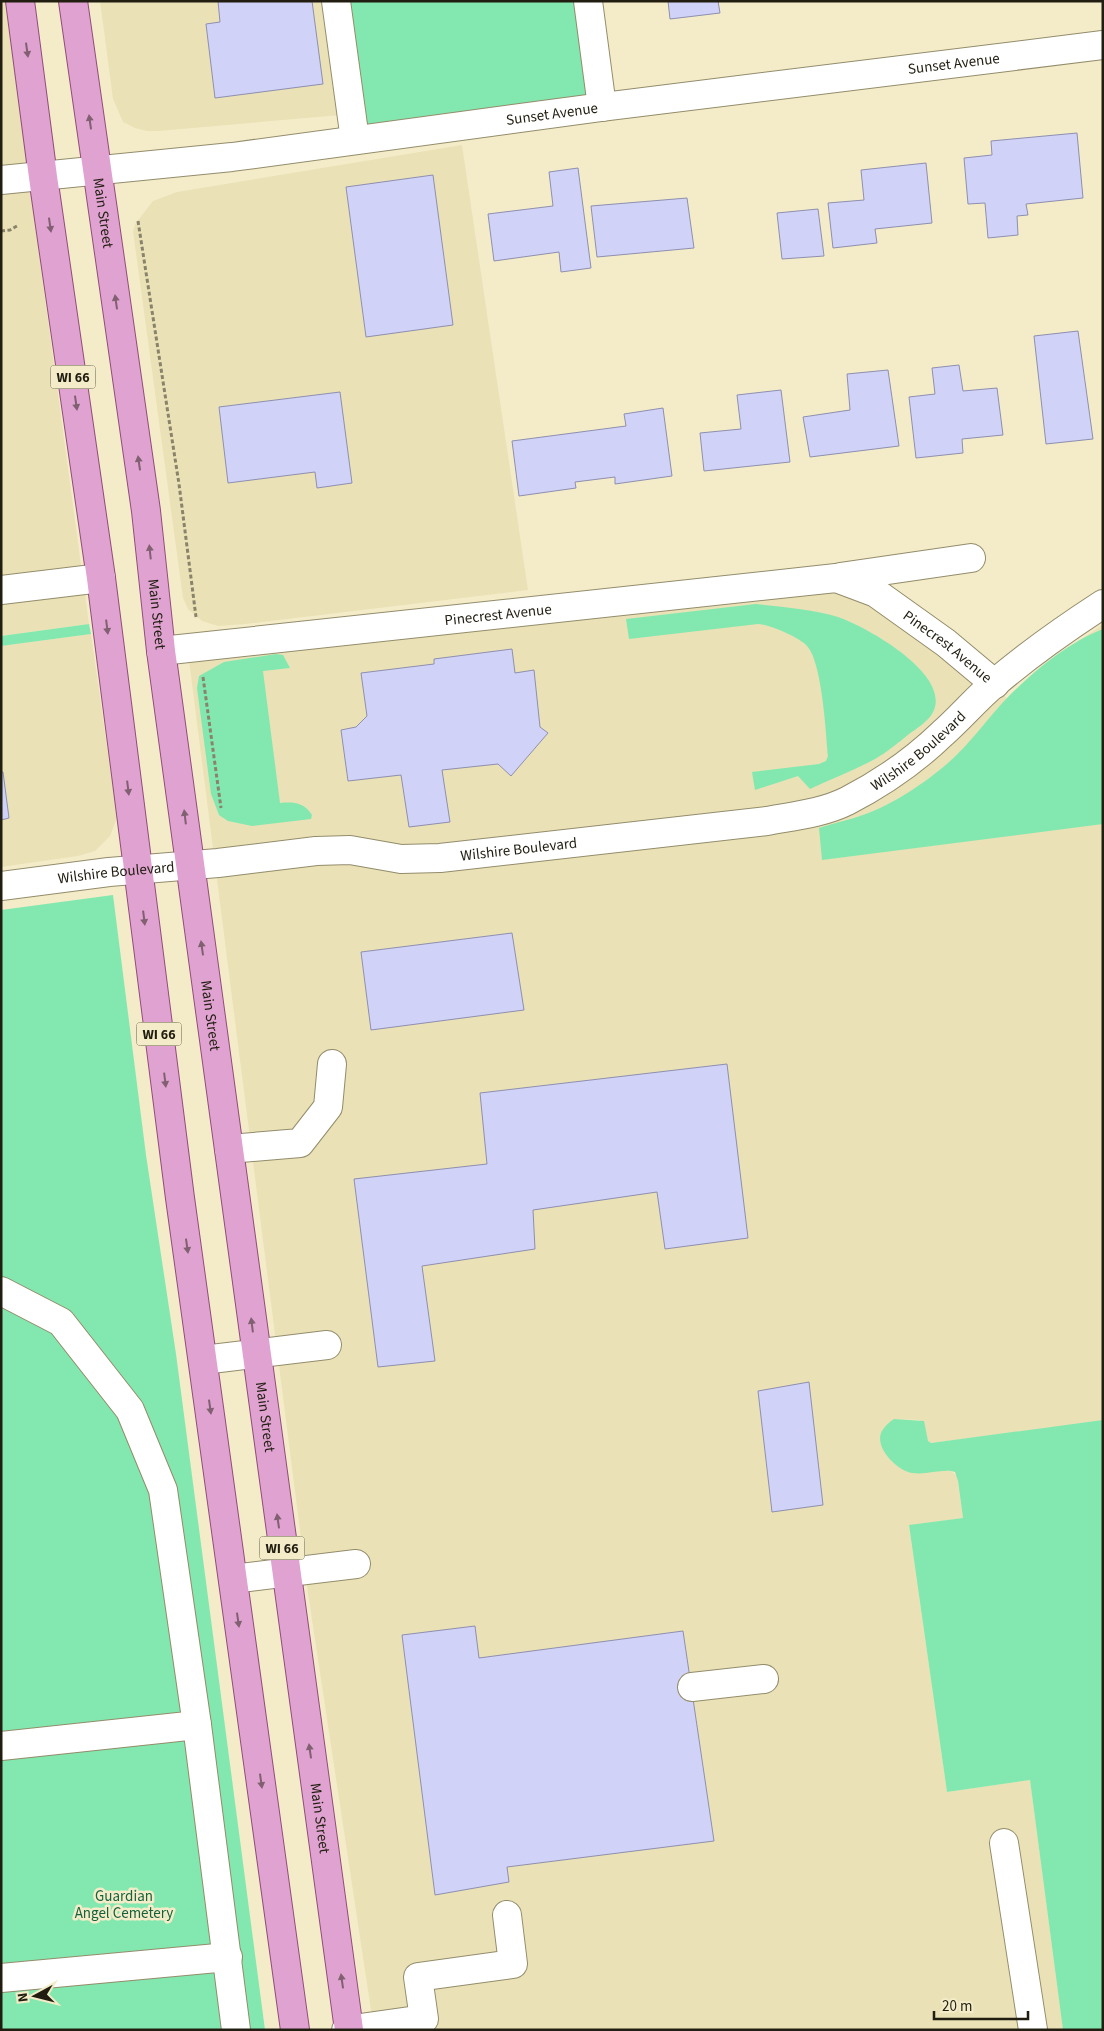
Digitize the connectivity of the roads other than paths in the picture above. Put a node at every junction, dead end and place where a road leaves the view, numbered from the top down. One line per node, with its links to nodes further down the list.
1 (20, 1): 9 (main road, WI 66, one-way to 9)
2 (73, 1): 8 (main road, Main Street / WI 66, one-way to 2)
3 (336, 1): 7 (street)
4 (588, 1): 6 (street)
5 (1103, 45): 6 (street, Sunset Avenue)
6 (602, 107): 7 (street, Sunset Avenue)
7 (354, 140): 8 (street, Sunset Avenue)
8 (97, 171): 9 (street, Sunset Avenue); 16 (main road, Main Street / WI 66, one-way to 8)
9 (43, 176): 10 (street, Sunset Avenue); 12 (main road, WI 66, one-way to 12)
10 (1, 180)
11 (971, 558): 13 (street, Pinecrest Avenue)
12 (102, 578): 14 (street); 19 (main road, WI 66, one-way to 19)
13 (836, 578): 16 (street, Pinecrest Avenue); 17 (street, Pinecrest Avenue)
14 (1, 590)
15 (1103, 604): 17 (street, Pinecrest Avenue)
16 (160, 651): 18 (main road, Main Street / WI 66, one-way to 16)
17 (995, 684): 18 (street, Wilshire Boulevard)
18 (191, 865): 19 (street, Wilshire Boulevard); 22 (main road, Main Street / WI 66, one-way to 18)
19 (138, 870): 20 (street, Wilshire Boulevard); 26 (main road, WI 66, one-way to 26)
20 (1, 886)
21 (332, 1064): 22 (street)
22 (229, 1149): 25 (main road, Main Street / WI 66, one-way to 22)
23 (1, 1291): 32 (street)
24 (327, 1345): 25 (street)
25 (256, 1354): 26 (street); 28 (main road, Main Street / WI 66, one-way to 25)
26 (203, 1360): 29 (main road, WI 66, one-way to 29)
27 (356, 1564): 28 (street)
28 (286, 1574): 29 (street); 40 (main road, Main Street / WI 66, one-way to 28)
29 (233, 1579): 39 (main road, WI 66, one-way to 39)
30 (764, 1679): 31 (street)
31 (692, 1687)
32 (197, 1725): 33 (street); 36 (street)
33 (1, 1746)
34 (1004, 1843): 41 (street)
35 (508, 1915): 40 (street)
36 (228, 1957): 37 (street); 38 (street)
37 (1, 1978)
38 (236, 2030)
39 (295, 2030)
40 (348, 2030)
41 (1032, 2030)

